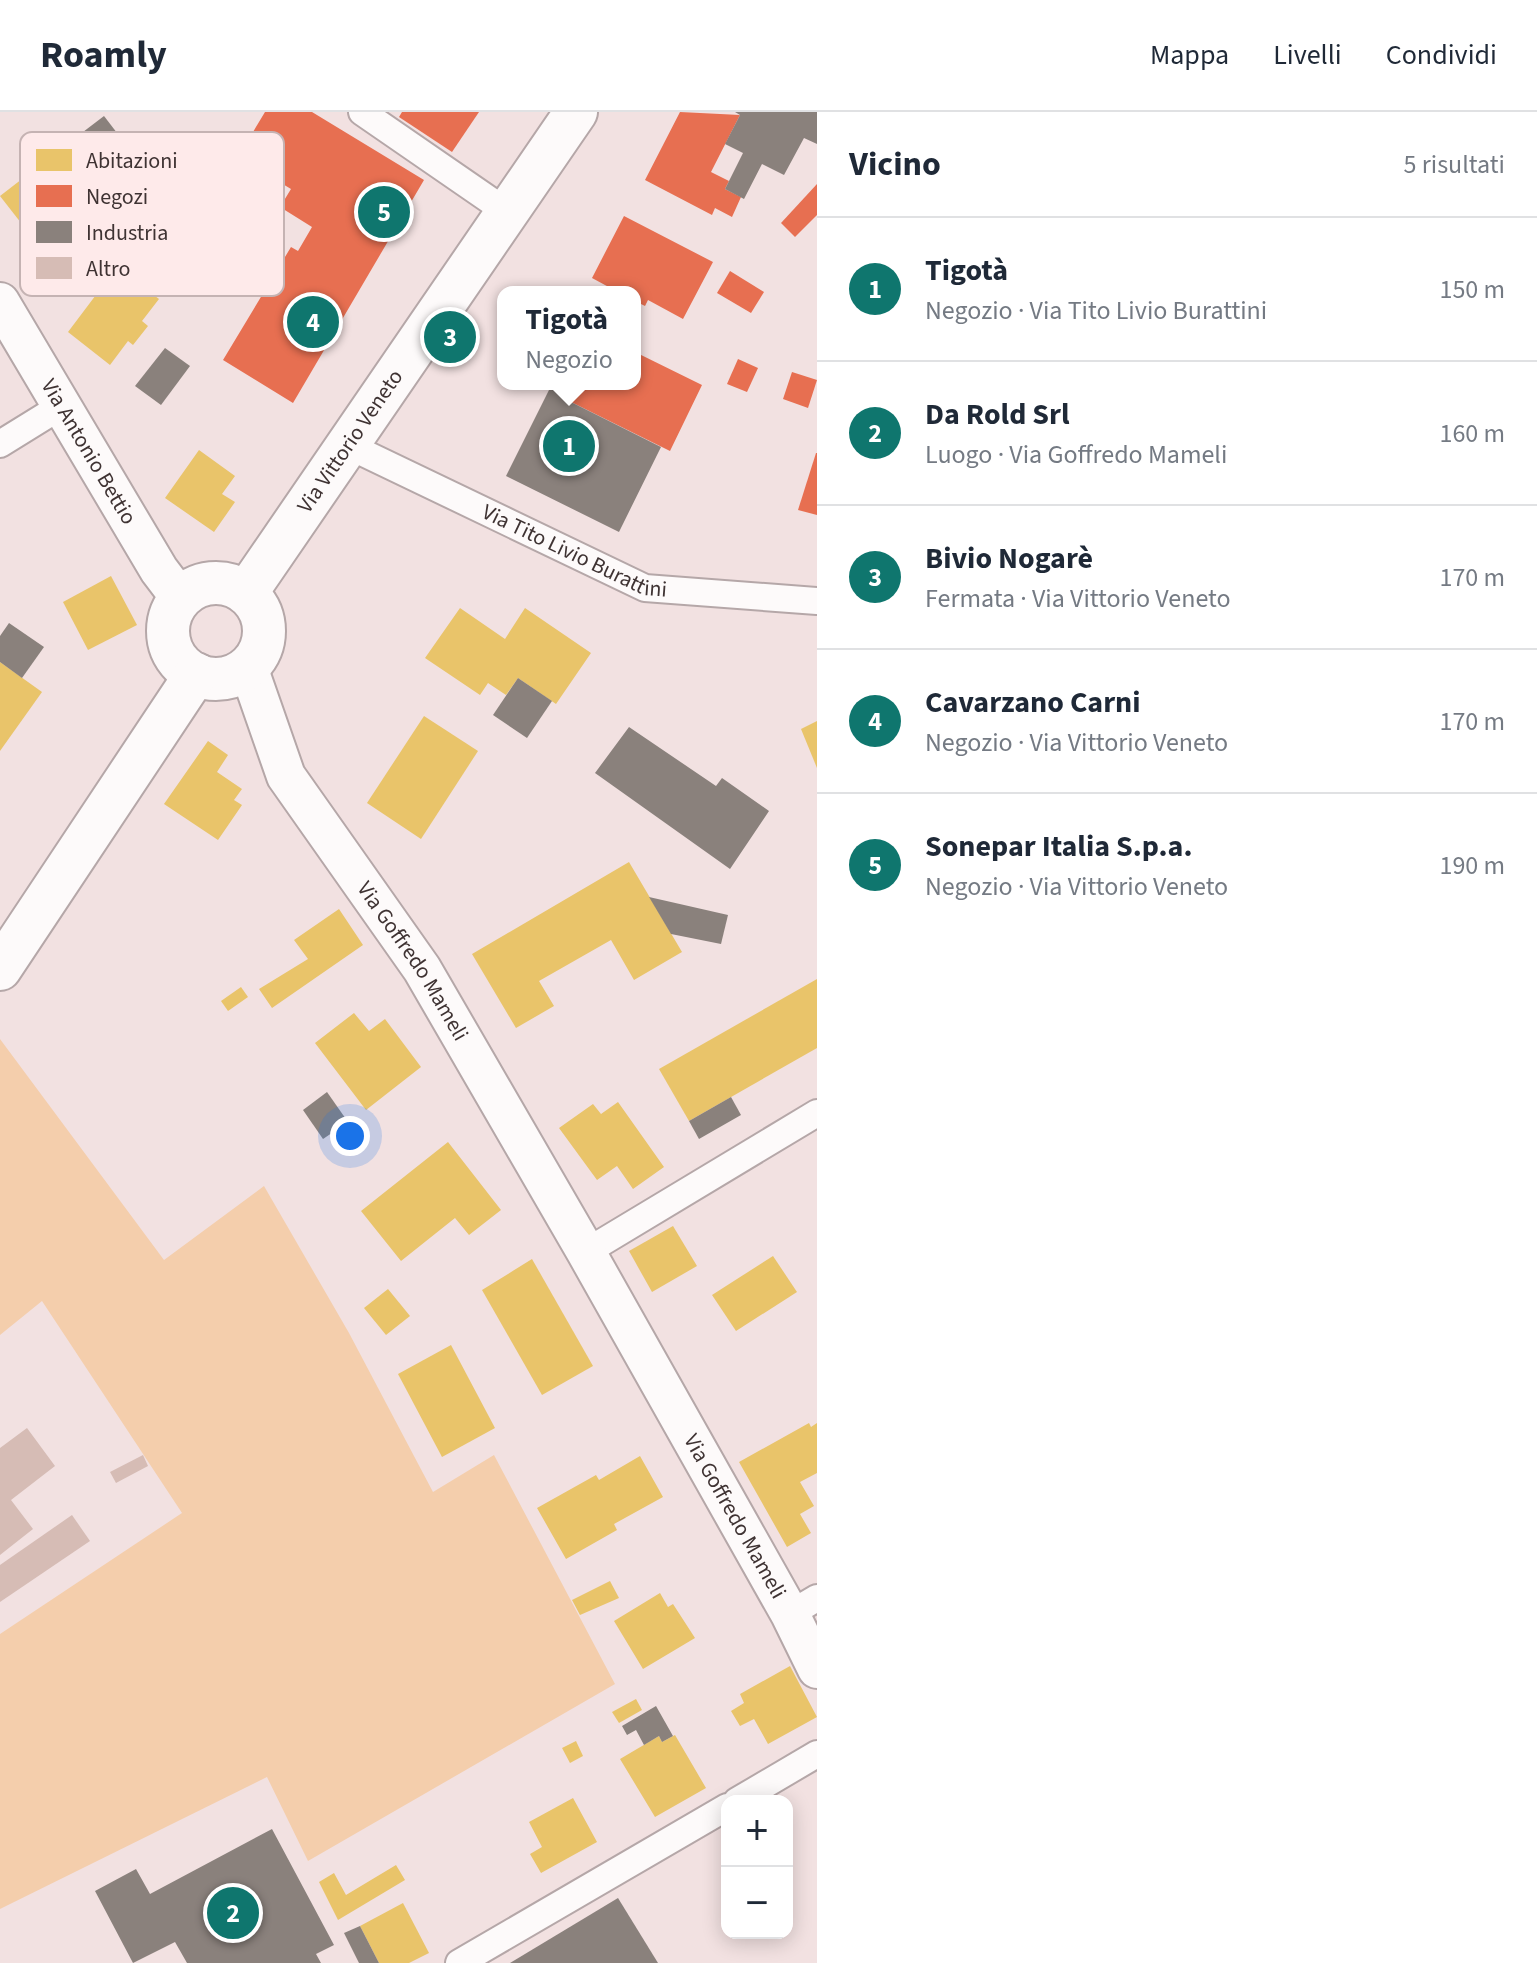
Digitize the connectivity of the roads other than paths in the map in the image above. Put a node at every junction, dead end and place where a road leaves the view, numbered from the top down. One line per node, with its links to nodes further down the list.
1 (362, 112): 3 (street)
2 (576, 112): 3 (main road, Via Vittorio Veneto)
3 (507, 212): 7 (main road, Via Vittorio Veneto)
4 (0, 302): 5 (street, Via Antonio Bettio)
5 (63, 405): 6 (street); 9 (street, Via Antonio Bettio)
6 (0, 444)
7 (347, 445): 8 (main road, Via Vittorio Veneto); 10 (street, Via Tito Livio Burattini)
8 (246, 593): 9 (main road); 11 (main road)
9 (181, 599): 12 (main road)
10 (817, 601)
11 (248, 667): 12 (main road); 15 (street, Via Goffredo Mameli)
12 (196, 674): 13 (main road)
13 (0, 969)
14 (817, 1113): 15 (street)
15 (586, 1252): 16 (street, Via Goffredo Mameli)
16 (804, 1606): 17 (street, Via Goffredo Mameli)
17 (817, 1669)
18 (817, 1754): 19 (street)
19 (747, 1795)
20 (721, 1810): 21 (street)
21 (459, 1963)

